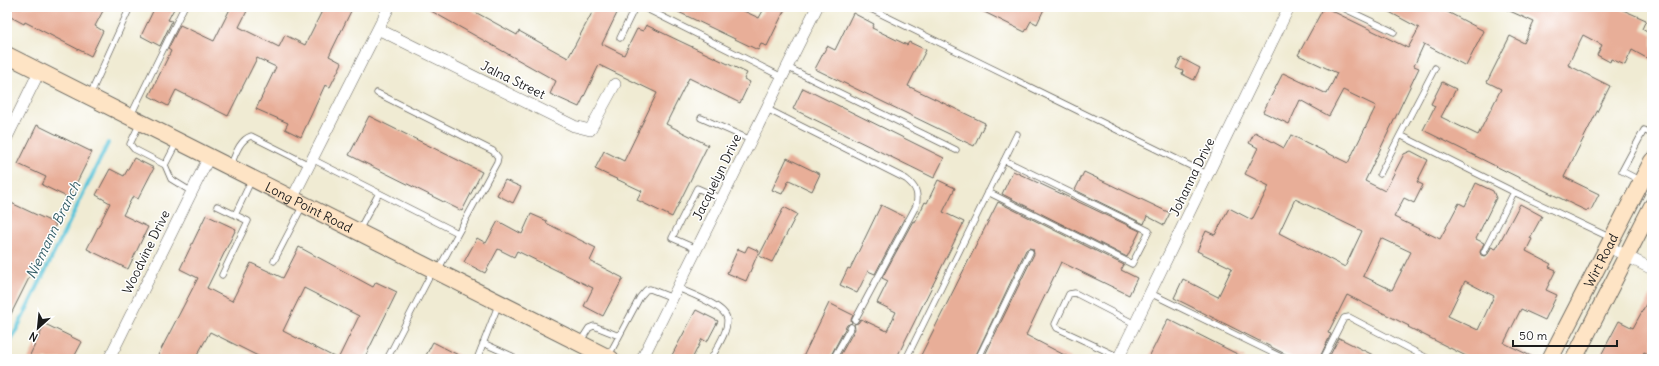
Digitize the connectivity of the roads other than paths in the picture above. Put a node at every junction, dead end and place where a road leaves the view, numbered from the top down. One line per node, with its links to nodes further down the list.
1 (130, 7): 20 (lane)
2 (184, 7): 23 (lane)
3 (388, 7): 10 (street)
4 (635, 7): 12 (lane)
5 (643, 7): 17 (lane)
6 (817, 7): 14 (street, Jacquelyn Drive)
7 (867, 7): 37 (lane)
8 (1290, 7): 37 (street, Johanna Drive)
9 (1341, 7): 11 (lane)
10 (378, 29): 18 (street, Jalna Street); 34 (street)
11 (1394, 32)
12 (620, 38)
13 (7, 55): 16 (main road, Long Point Road)
14 (787, 67): 17 (street, Jacquelyn Drive); 30 (lane)
15 (1435, 68): 26 (lane)
16 (40, 72): 20 (main road, Long Point Road); 27 (street)
17 (782, 77): 21 (street, Jacquelyn Drive)
18 (615, 84)
19 (377, 93): 51 (lane)
20 (89, 97): 23 (main road, Long Point Road)
21 (767, 109): 28 (street, Jacquelyn Drive); 65 (lane)
22 (701, 118): 28 (lane)
23 (135, 120): 29 (main road, Long Point Road); 35 (lane)
24 (1017, 134): 32 (lane)
25 (1652, 134): 40 (lane)
26 (1400, 135): 38 (lane); 43 (lane)
27 (7, 137)
28 (751, 140): 45 (street, Jacquelyn Drive)
29 (178, 141): 31 (main road, Long Point Road); 35 (lane)
30 (956, 150)
31 (209, 157): 36 (main road, Long Point Road); 41 (street, Woodvine Drive)
32 (1004, 160): 42 (lane); 42 (lane)
33 (1652, 161): 40 (main road, Wirt Road)
34 (311, 162): 36 (lane); 44 (lane); 46 (street)
35 (165, 165): 41 (lane)
36 (229, 168): 39 (main road, Long Point Road)
37 (1209, 174): 62 (street, Johanna Drive)
38 (1380, 174)
39 (252, 179): 46 (main road, Long Point Road); 49 (lane)
40 (1641, 181): 52 (main road, Wirt Road)
41 (192, 192): 74 (street, Woodvine Drive)
42 (988, 192): 80 (lane)
43 (1514, 192): 52 (lane); 55 (lane)
44 (379, 193): 50 (lane); 51 (lane)
45 (722, 199): 53 (street, Jacquelyn Drive); 53 (lane)
46 (298, 202): 50 (main road, Long Point Road); 57 (lane)
47 (217, 206): 49 (lane)
48 (1652, 206): 56 (main road, Wirt Road)
49 (235, 215): 60 (lane)
50 (358, 232): 59 (main road, Long Point Road)
51 (458, 233): 59 (lane)
52 (1609, 242): 56 (street); 85 (main road, Wirt Road)
53 (697, 249): 61 (street, Jacquelyn Drive)
54 (1030, 252): 81 (lane)
55 (1484, 252)
56 (1626, 256): 58 (street); 86 (main road, Wirt Road)
57 (274, 261)
58 (1652, 269)
59 (435, 271): 64 (main road, Long Point Road); 75 (lane)
60 (222, 275)
61 (678, 288): 63 (street, Jacquelyn Drive); 78 (lane)
62 (1150, 293): 66 (street, Johanna Drive); 82 (lane)
63 (673, 298): 68 (lane); 77 (street, Jacquelyn Drive)
64 (499, 303): 69 (lane); 70 (main road, Long Point Road)
65 (855, 320)
66 (1135, 324): 73 (street, Johanna Drive); 73 (lane)
67 (851, 327): 79 (lane)
68 (619, 336): 70 (lane); 72 (lane)
69 (483, 343): 71 (lane); 76 (lane)
70 (579, 343): 72 (main road, Long Point Road)
71 (512, 356)
72 (610, 358)
73 (1118, 358)
74 (109, 359)
75 (387, 359)
76 (477, 359)
77 (642, 359)
78 (710, 359)
79 (833, 359)
80 (906, 359)
81 (978, 359)
82 (1285, 359)
83 (1323, 359): 84 (lane)
84 (1429, 359)
85 (1550, 359)
86 (1574, 359)

